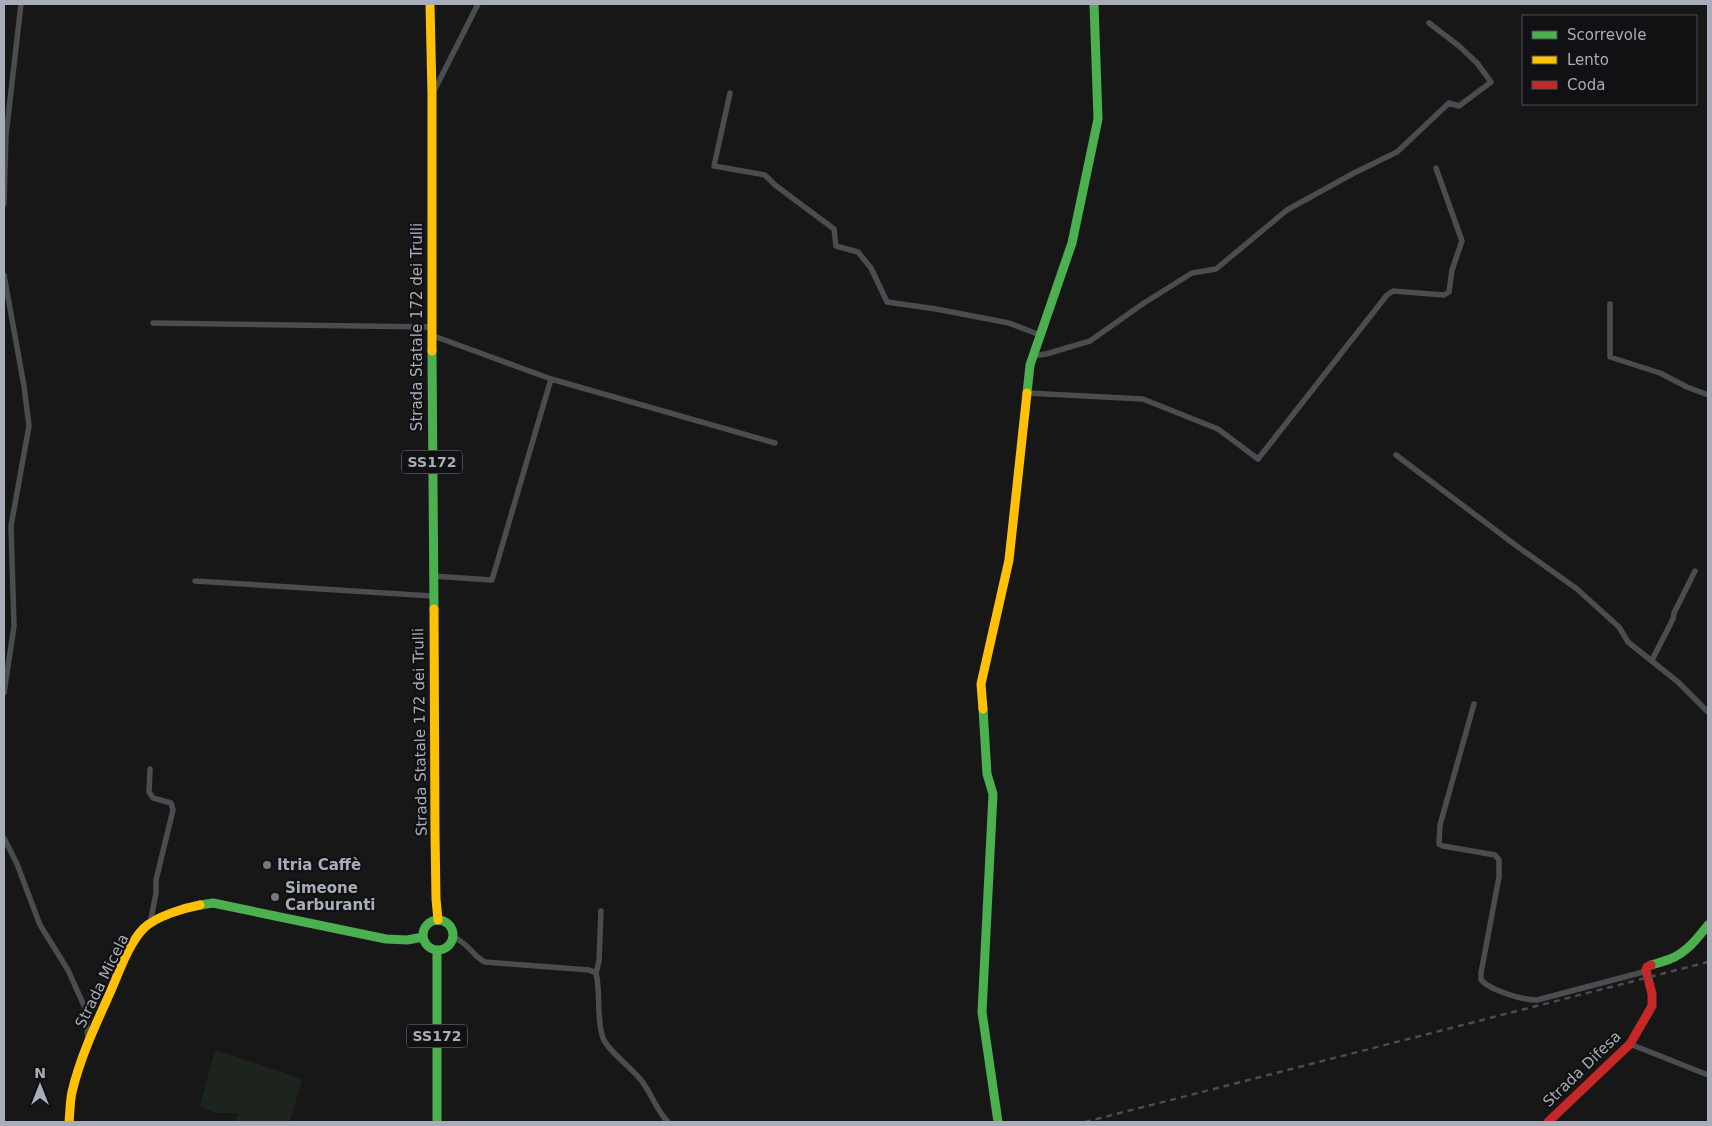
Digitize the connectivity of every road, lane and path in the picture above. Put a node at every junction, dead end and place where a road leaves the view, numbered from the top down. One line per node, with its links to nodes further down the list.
1 (21, 4): 9 (street)
2 (430, 4): 7 (main road, Strada Statale 172 dei Trulli / SS172)
3 (478, 4): 7 (street)
4 (1094, 4): 14 (main road)
5 (1429, 23): 15 (street)
6 (730, 94): 14 (street)
7 (432, 96): 13 (main road, Strada Statale 172 dei Trulli / SS172)
8 (1436, 168): 17 (street)
9 (4, 204)
10 (4, 275): 26 (street)
11 (1610, 304): 18 (street)
12 (153, 324): 13 (street)
13 (431, 331): 16 (street); 22 (main road, Strada Statale 172 dei Trulli / SS172)
14 (1040, 335): 15 (main road)
15 (1033, 356): 17 (main road)
16 (550, 379): 19 (street); 22 (street)
17 (1027, 394): 46 (main road)
18 (1708, 395)
19 (775, 444)
20 (1396, 455): 25 (street)
21 (1695, 571): 25 (street)
22 (432, 576): 24 (main road, Strada Statale 172 dei Trulli / SS172)
23 (195, 581): 24 (street)
24 (432, 596): 32 (main road, Strada Statale 172 dei Trulli / SS172)
25 (1652, 660): 28 (street)
26 (4, 692)
27 (1474, 704): 38 (street)
28 (1708, 712)
29 (150, 769): 33 (street)
30 (4, 838): 40 (street)
31 (601, 911): 39 (street)
32 (438, 920): 35 (main road); 36 (main road)
33 (149, 925): 35 (main road, Strada Micela); 40 (main road, Strada Micela)
34 (1708, 925): 38 (main road)
35 (423, 937): 37 (main road)
36 (453, 937): 37 (main road); 39 (street)
37 (437, 950): 44 (main road, SS172)
38 (1647, 971): 41 (main road, Strada Difesa)
39 (596, 973): 45 (street)
40 (88, 1041): 43 (main road, Strada Micela)
41 (1630, 1044): 42 (street); 47 (main road, Strada Difesa)
42 (1708, 1075)
43 (69, 1122)
44 (437, 1122)
45 (668, 1122)
46 (998, 1122)
47 (1548, 1122)

